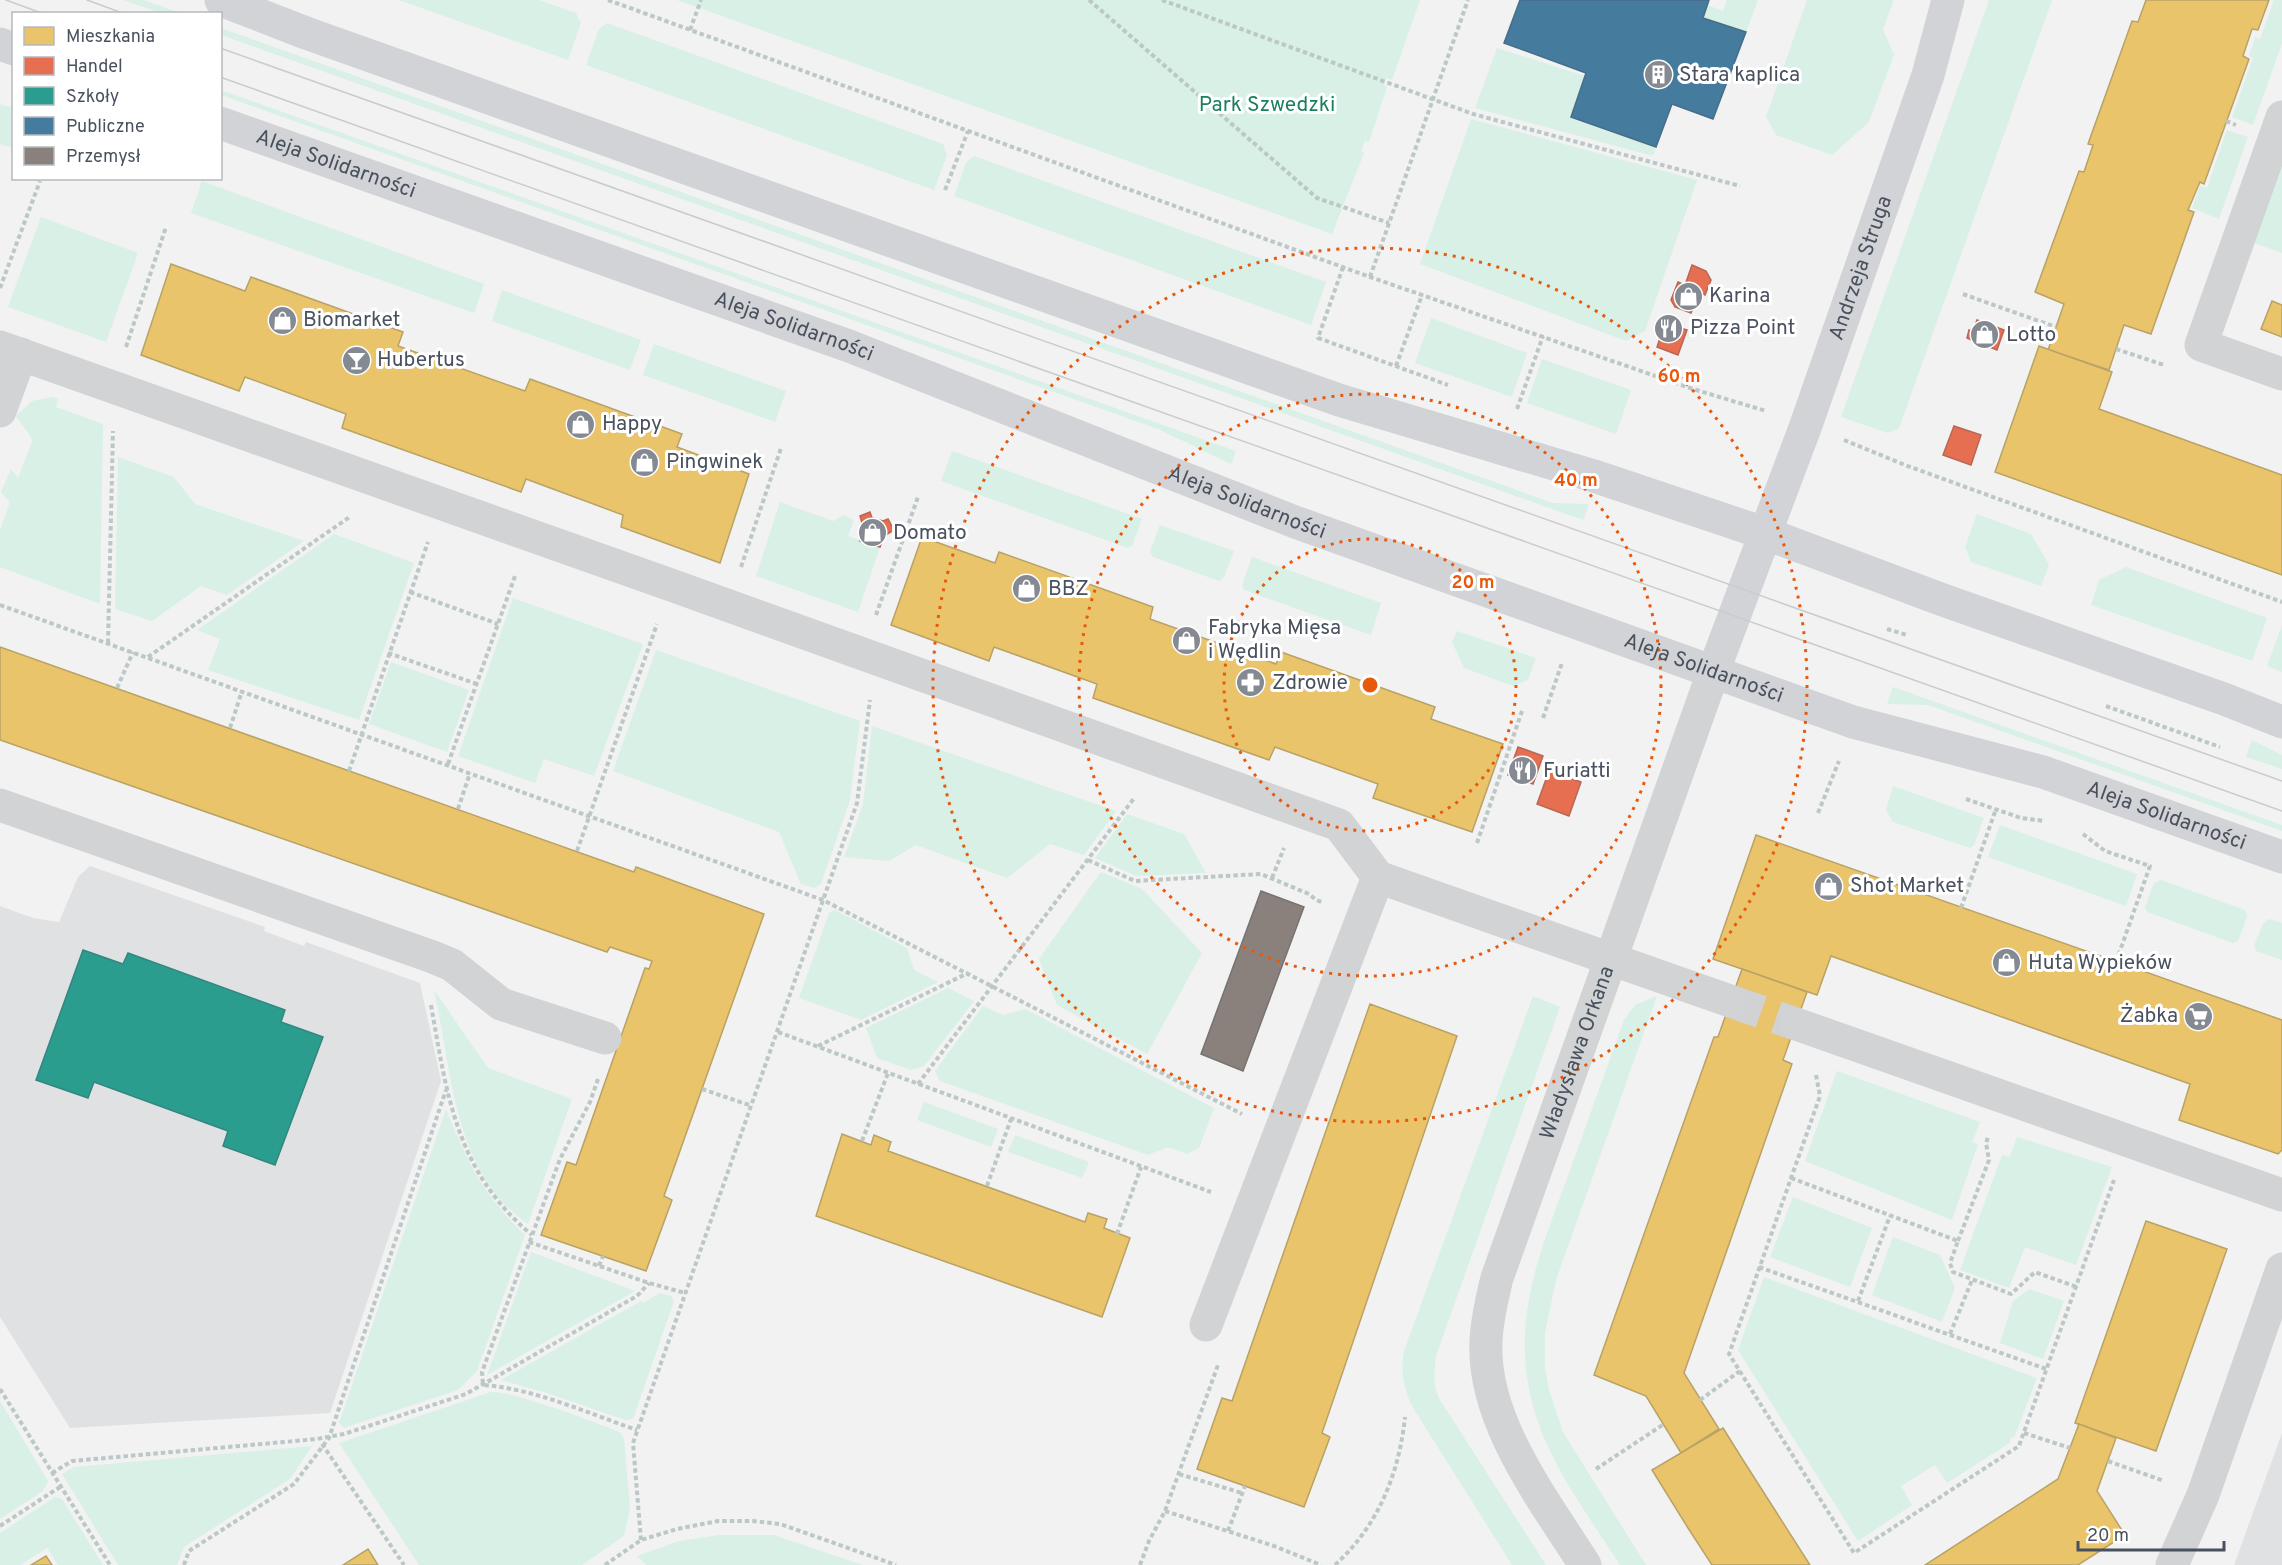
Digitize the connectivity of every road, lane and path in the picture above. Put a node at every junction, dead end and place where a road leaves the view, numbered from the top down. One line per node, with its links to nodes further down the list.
1 (221, 0): 41 (street)
2 (608, 0): 8 (path)
3 (701, 0): 8 (path)
4 (1089, 0): 16 (path)
5 (1162, 0): 9 (path)
6 (1468, 0): 9 (path)
7 (1948, 0): 41 (street, Andrzeja Struga)
8 (690, 30): 12 (path)
9 (1433, 100): 14 (path); 16 (path)
10 (2282, 117): 28 (street)
11 (222, 124): 55 (street, Aleja Solidarności)
12 (968, 131): 15 (path); 18 (path)
13 (40, 181): 20 (path)
14 (1740, 186)
15 (945, 190)
16 (1389, 223): 19 (path)
17 (166, 226): 26 (path)
18 (1343, 267): 19 (path); 27 (path)
19 (1370, 277): 22 (path)
20 (0, 288)
21 (1963, 294): 23 (path)
22 (1422, 295): 24 (path); 27 (path)
23 (2056, 327)
24 (1544, 336): 31 (path); 34 (path)
25 (11, 350): 32 (street); 43 (street)
26 (123, 358)
27 (1396, 366): 29 (path)
28 (2282, 374)
29 (1449, 385)
30 (1508, 406): 31 (path)
31 (1517, 409): 33 (path)
32 (0, 411)
33 (1527, 413)
34 (1771, 413)
35 (113, 430): 50 (path)
36 (1835, 436): 45 (path)
37 (781, 448): 47 (path)
38 (918, 497): 48 (path)
39 (360, 510): 53 (path)
40 (432, 531): 44 (path)
41 (1764, 533): 55 (street, Władysława Orkana); 62 (street)
42 (516, 574): 49 (path)
43 (671, 585): 47 (street); 75 (path)
44 (410, 592): 49 (path); 52 (path)
45 (2282, 602)
46 (0, 605): 50 (path)
47 (729, 606): 66 (street)
48 (875, 619)
49 (498, 624): 56 (path)
50 (108, 643): 51 (path)
51 (133, 652): 53 (path); 57 (path)
52 (388, 653): 56 (path); 64 (path)
53 (147, 658): 59 (path)
54 (1564, 658): 61 (path)
55 (1714, 670): 80 (street, Aleja Solidarności); 87 (street, Władysława Orkana)
56 (477, 684): 67 (path)
57 (117, 688)
58 (871, 688): 83 (path)
59 (242, 691): 63 (path); 64 (path)
60 (1522, 711): 78 (path)
61 (1543, 718)
62 (2282, 722)
63 (230, 728)
64 (361, 734): 67 (path); 68 (path)
65 (1841, 755): 74 (path)
66 (1162, 761): 81 (path); 82 (street)
67 (448, 764): 69 (path)
68 (349, 771)
69 (470, 773): 72 (path); 75 (path)
70 (1963, 798): 73 (path)
71 (0, 805): 86 (street)
72 (458, 809)
73 (1996, 809): 76 (path); 85 (path)
74 (1818, 813)
75 (589, 816): 79 (path); 83 (path)
76 (2052, 824)
77 (2074, 831): 88 (path)
78 (1477, 843)
79 (577, 851)
80 (2282, 857)
81 (1088, 860): 84 (path); 90 (path)
82 (1378, 877): 87 (street); 103 (street)
83 (823, 900): 89 (path); 93 (path)
84 (1327, 904)
85 (1962, 908)
86 (433, 957): 94 (street); 100 (path)
87 (1612, 960): 91 (street); 160 (street, Władysława Orkana)
88 (2116, 962)
89 (968, 973): 90 (path); 95 (path)
90 (993, 985): 98 (path); 103 (path)
91 (1730, 1001)
92 (1796, 1024): 106 (street)
93 (778, 1032): 95 (path); 101 (path)
94 (605, 1038): 114 (path)
95 (817, 1046): 96 (path)
96 (888, 1073): 98 (path); 105 (path)
97 (1816, 1076): 108 (path)
98 (918, 1084): 102 (path)
99 (702, 1089): 101 (path)
100 (446, 1090): 114 (path); 137 (path)
101 (752, 1106): 124 (path)
102 (1011, 1119): 107 (path); 109 (path)
103 (1280, 1133): 111 (street)
104 (1989, 1134): 115 (path)
105 (862, 1141)
106 (2128, 1141): 110 (street); 123 (path)
107 (1141, 1167): 111 (path); 113 (path)
108 (1791, 1178): 112 (path); 119 (path)
109 (987, 1186)
110 (2282, 1195)
111 (1251, 1207): 126 (street)
112 (1890, 1216): 115 (path); 125 (path)
113 (1117, 1234)
114 (532, 1235): 116 (path)
115 (1958, 1241): 121 (path)
116 (529, 1242): 118 (path); 130 (path)
117 (603, 1256): 118 (path)
118 (598, 1266): 122 (path)
119 (1759, 1267): 125 (path); 129 (path)
120 (2282, 1269): 161 (street)
121 (1972, 1280): 123 (path); 127 (path)
122 (649, 1282): 124 (path); 130 (path)
123 (2076, 1287): 128 (path)
124 (685, 1293): 135 (path)
125 (1858, 1301): 127 (path)
126 (1206, 1325): 143 (path)
127 (1950, 1335): 128 (path)
128 (2047, 1369): 136 (path)
129 (1740, 1371): 132 (path); 136 (path)
130 (483, 1385): 135 (path); 137 (path)
131 (0, 1389): 142 (path)
132 (1700, 1400)
133 (1405, 1417): 159 (path)
134 (1664, 1424): 141 (path)
135 (637, 1430): 151 (path)
136 (2024, 1433): 139 (path)
137 (329, 1438): 138 (path); 142 (path)
138 (322, 1444): 153 (path); 154 (path)
139 (2070, 1448)
140 (2108, 1461): 144 (path)
141 (1596, 1469)
142 (52, 1473): 146 (path)
143 (1179, 1474): 147 (path); 148 (path)
144 (2170, 1483)
145 (1245, 1486): 147 (path)
146 (60, 1487): 149 (path); 152 (path)
147 (1242, 1493): 150 (path)
148 (1166, 1511): 150 (path); 157 (path)
149 (0, 1526)
150 (1228, 1531): 158 (path)
151 (641, 1540): 155 (path); 156 (path)
152 (110, 1565)
153 (184, 1565)
154 (404, 1565)
155 (605, 1565)
156 (896, 1565)
157 (1140, 1565)
158 (1321, 1565)
159 (1335, 1565)
160 (1585, 1565)
161 (2172, 1565)

